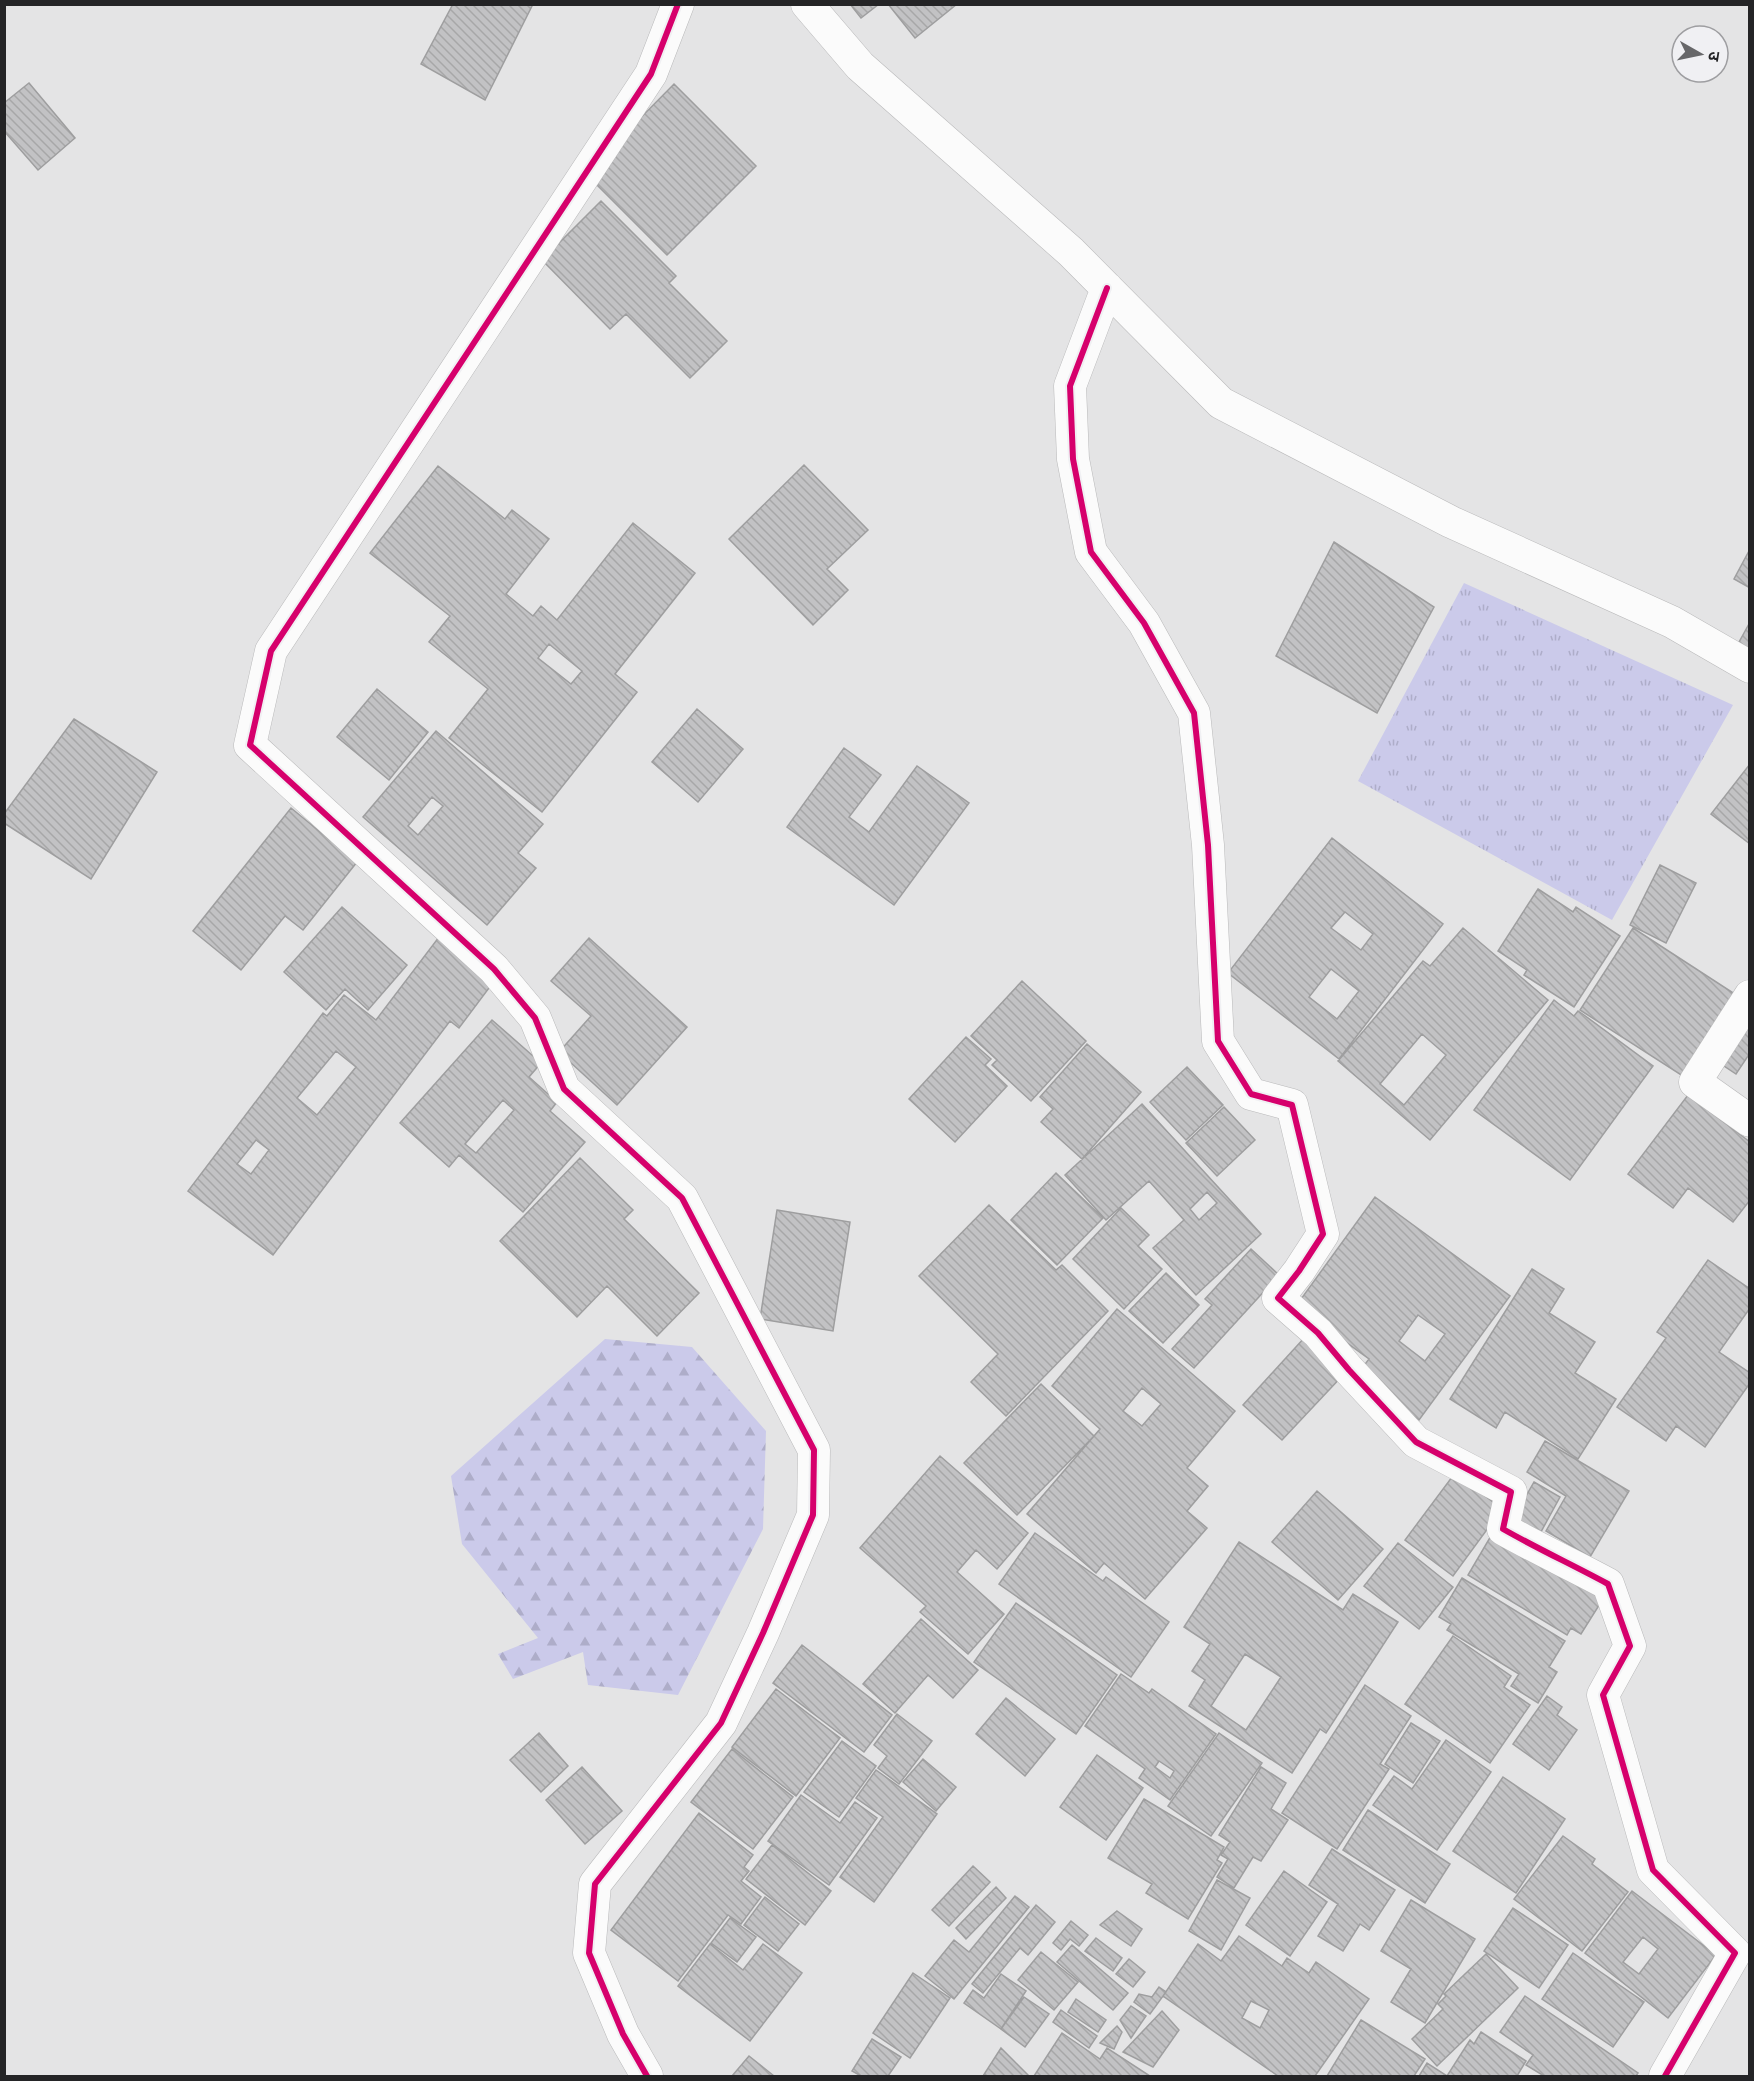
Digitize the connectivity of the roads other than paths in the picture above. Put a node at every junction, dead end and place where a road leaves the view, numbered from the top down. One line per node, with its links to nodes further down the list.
1 (678, 4): 7 (street)
2 (807, 4): 3 (street)
3 (1107, 288): 4 (street); 8 (street)
4 (1749, 667)
5 (1749, 996): 6 (street)
6 (1749, 1121)
7 (647, 2076)
8 (1665, 2076)

